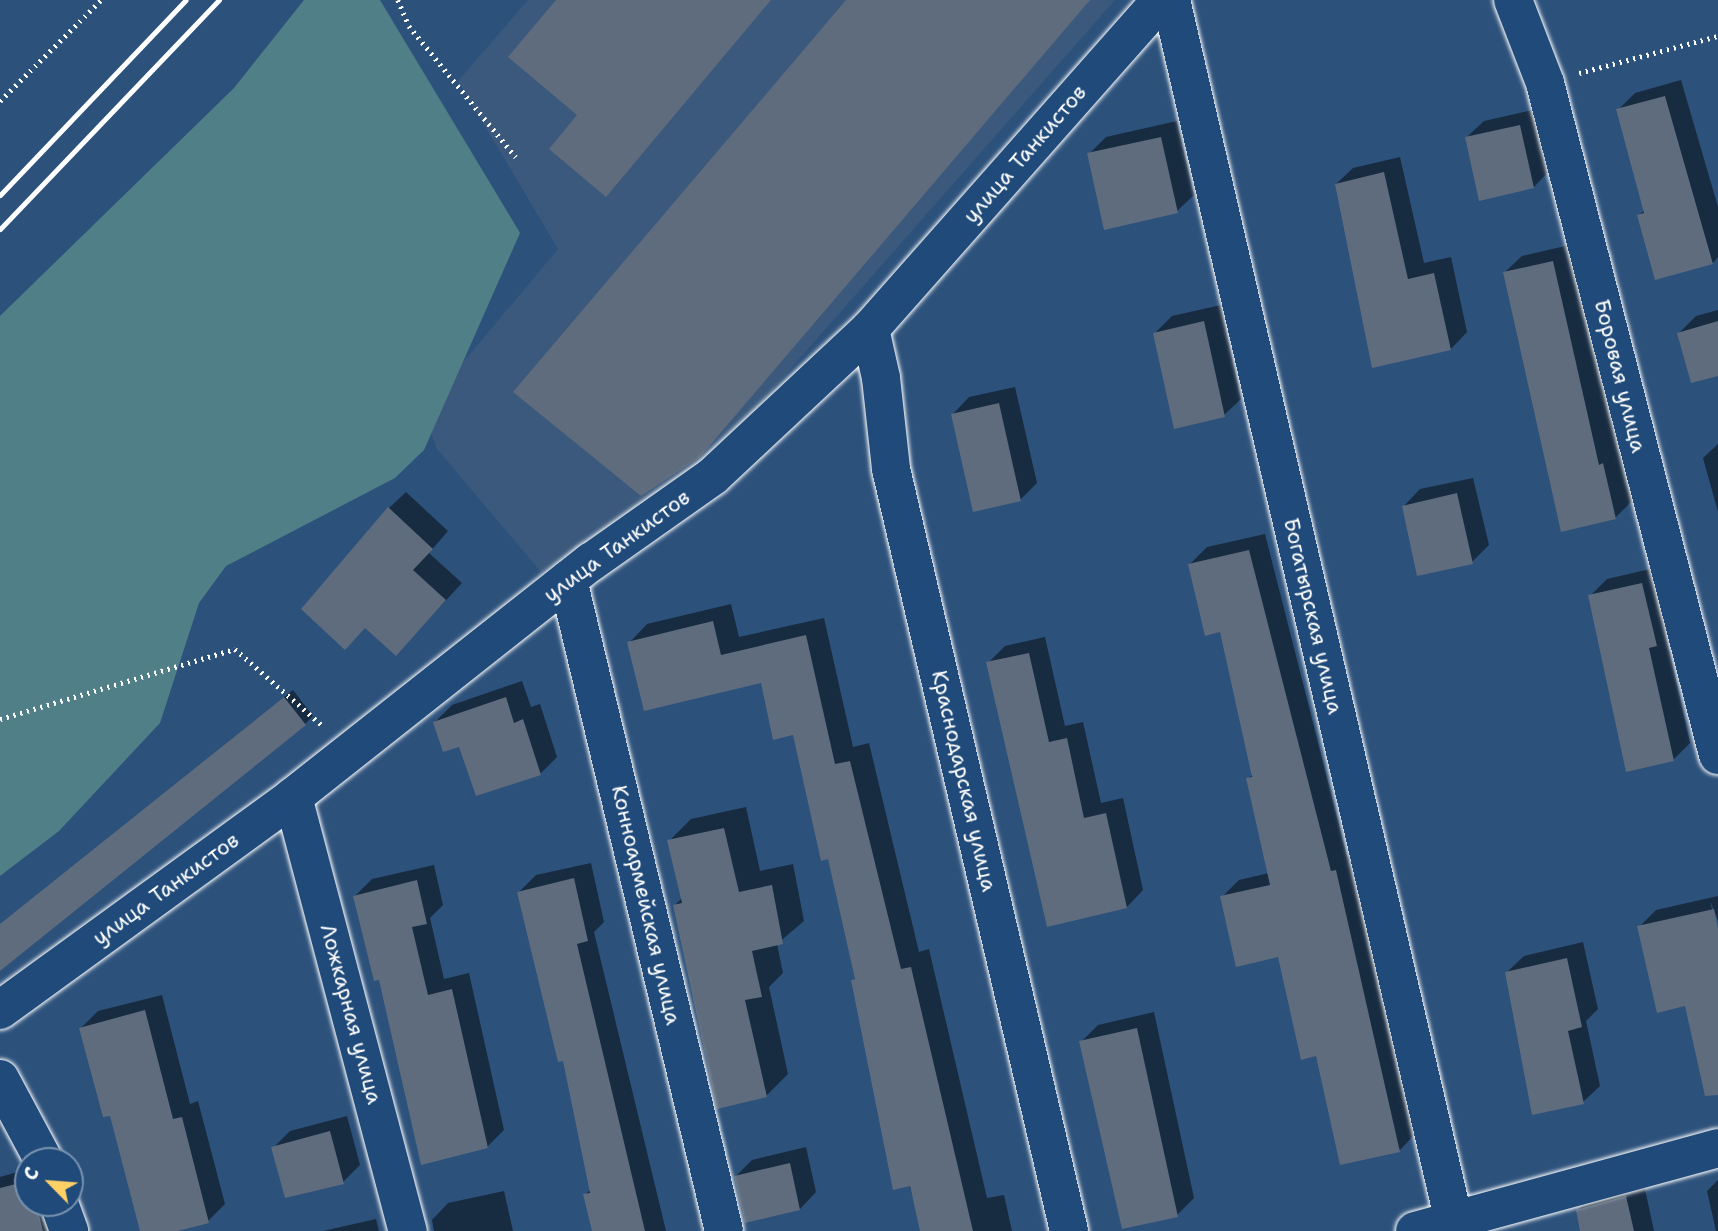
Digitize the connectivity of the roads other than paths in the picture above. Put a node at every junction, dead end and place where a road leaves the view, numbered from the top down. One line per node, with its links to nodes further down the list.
1 (1161, 0): 4 (street, улица Танкистов)
2 (1171, 0): 12 (street, Богатырская улица)
3 (1513, 0): 6 (street, Боровая улица)
4 (870, 329): 5 (street, улица Танкистов); 15 (street, Краснодарская улица)
5 (568, 580): 7 (street, улица Танкистов); 14 (street, Конноармейская улица)
6 (1718, 755)
7 (293, 797): 8 (street, улица Танкистов); 13 (street, Ложкарная улица)
8 (0, 1010)
9 (0, 1079): 10 (street)
10 (36, 1147)
11 (1718, 1148): 12 (street)
12 (1455, 1226): 16 (street)
13 (408, 1231)
14 (724, 1231)
15 (1069, 1231)
16 (1415, 1231)

